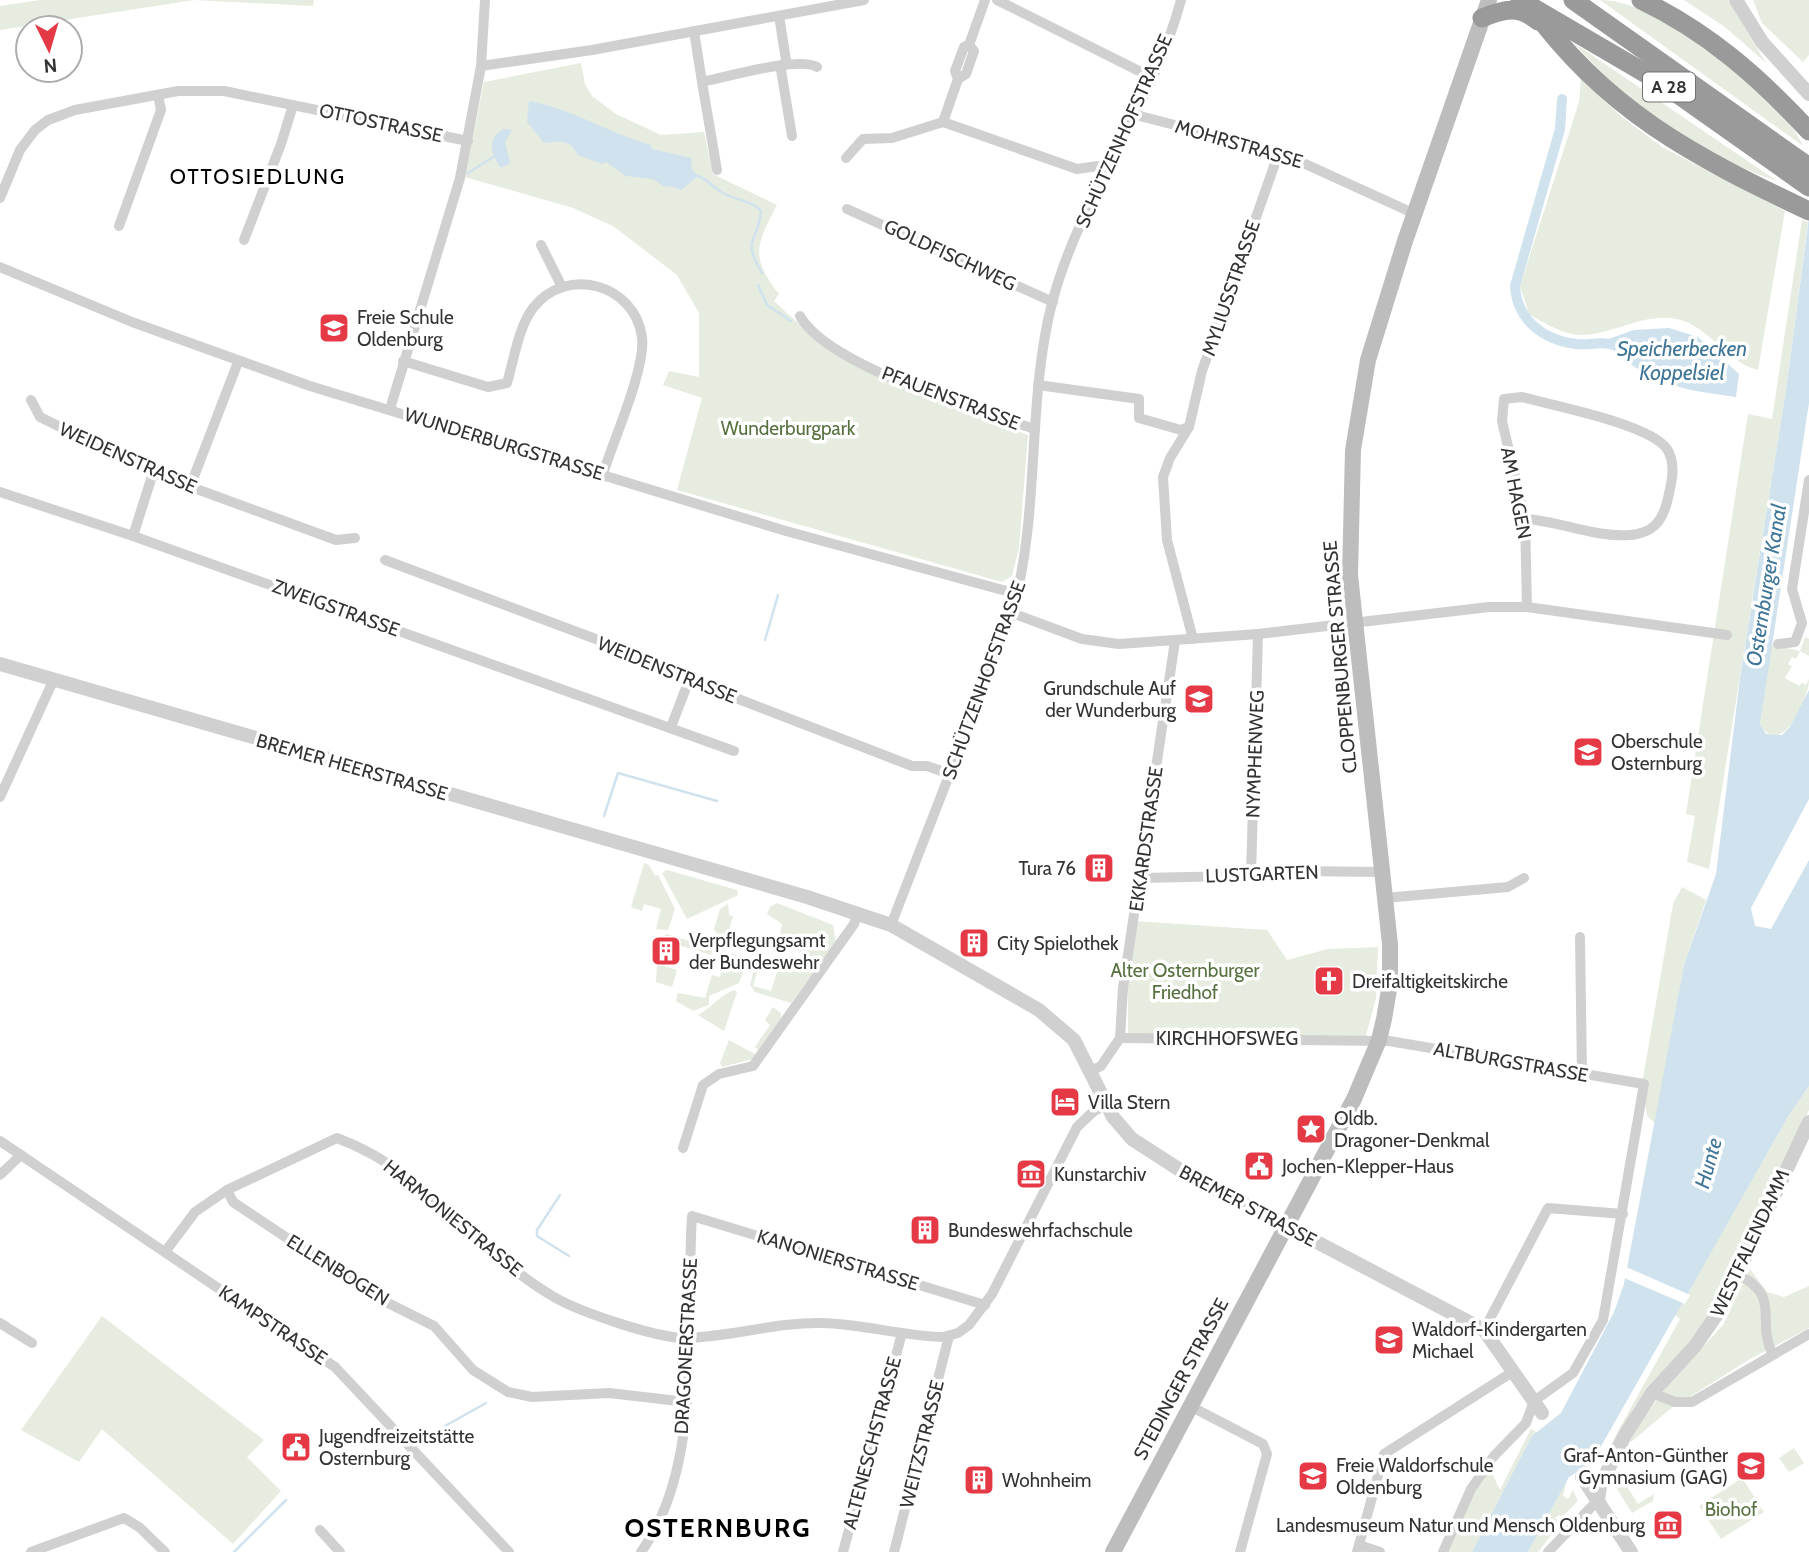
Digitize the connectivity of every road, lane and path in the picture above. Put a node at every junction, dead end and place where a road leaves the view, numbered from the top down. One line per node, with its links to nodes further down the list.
1 (485, 0): 15 (street)
2 (864, 0): 12 (street)
3 (985, 0): 24 (street)
4 (997, 0): 18 (street)
5 (1181, 0): 18 (street, SCHÜTZENHOFSTRASSE)
6 (1520, 0): 33 (highway, A 28, bridge)
7 (1526, 0): 13 (highway)
8 (1573, 0): 31 (highway, A 28)
9 (1641, 0): 25 (highway)
10 (1736, 0): 20 (street)
11 (1481, 13): 13 (highway); 37 (main road, CLOPPENBURGER STRASSE)
12 (779, 16): 14 (street); 16 (street)
13 (1545, 26): 36 (highway)
14 (694, 31): 15 (street); 19 (street)
15 (481, 66): 27 (street)
16 (783, 66): 17 (street); 19 (street); 26 (street)
17 (817, 67)
18 (1151, 77): 23 (street, SCHÜTZENHOFSTRASSE)
19 (702, 82): 32 (street)
20 (1809, 94)
21 (158, 95): 22 (street, OTTOSTRASSE); 34 (street, OTTOSTRASSE); 38 (street)
22 (293, 105): 27 (street, OTTOSTRASSE); 39 (street, OTTOSTRASSE)
23 (1136, 115): 28 (street, MOHRSTRASSE); 30 (street, SCHÜTZENHOFSTRASSE)
24 (943, 122): 29 (street); 30 (street)
25 (1809, 131)
26 (792, 136)
27 (468, 141): 45 (street)
28 (1279, 152): 37 (street, MOHRSTRASSE); 50 (street, MYLIUSSTRASSE)
29 (846, 158)
30 (1112, 164): 43 (street, SCHÜTZENHOFSTRASSE)
31 (1809, 167)
32 (717, 170)
33 (1809, 187)
34 (0, 198)
35 (847, 209): 43 (street, GOLDFISCHWEG)
36 (1809, 211)
37 (1415, 214): 64 (main road, CLOPPENBURGER STRASSE)
38 (119, 226)
39 (244, 240)
40 (541, 244): 42 (street)
41 (0, 267): 46 (street, WUNDERBURGSTRASSE)
42 (562, 287): 45 (street); 53 (street)
43 (1053, 302): 47 (street, SCHÜTZENHOFSTRASSE)
44 (800, 316): 51 (street, PFAUENSTRASSE)
45 (403, 360): 49 (street)
46 (238, 362): 49 (street, WUNDERBURGSTRASSE); 55 (street)
47 (1038, 385): 50 (street); 51 (street, SCHÜTZENHOFSTRASSE)
48 (31, 400): 52 (street, WEIDENSTRASSE)
49 (390, 409): 53 (street, WUNDERBURGSTRASSE)
50 (1189, 427): 67 (street, MYLIUSSTRASSE)
51 (1035, 429): 61 (street, SCHÜTZENHOFSTRASSE)
52 (153, 473): 55 (street, WEIDENSTRASSE); 58 (street)
53 (603, 474): 61 (street, WUNDERBURGSTRASSE)
54 (1809, 480): 69 (street)
55 (190, 487): 59 (street, WEIDENSTRASSE)
56 (0, 492): 58 (street, ZWEIGSTRASSE)
57 (1525, 519): 57 (street, AM HAGEN); 62 (street, AM HAGEN)
58 (133, 536): 73 (street, ZWEIGSTRASSE)
59 (355, 538)
60 (385, 560): 72 (street, WEIDENSTRASSE)
61 (1017, 594): 63 (street, SCHÜTZENHOFSTRASSE)
62 (1527, 607): 64 (street); 66 (street)
63 (1012, 613): 68 (street); 75 (street, SCHÜTZENHOFSTRASSE)
64 (1355, 623): 65 (street); 78 (main road, CLOPPENBURGER STRASSE)
65 (1258, 634): 67 (street); 79 (street, NYMPHENWEG)
66 (1727, 635)
67 (1193, 639): 68 (street)
68 (1175, 640): 80 (street, EKKARDSTRASSE)
69 (1778, 644)
70 (0, 664): 71 (street, BREMER HEERSTRASSE)
71 (54, 679): 76 (street); 77 (street, BREMER HEERSTRASSE)
72 (689, 680): 73 (street); 75 (street, WEIDENSTRASSE)
73 (671, 727): 74 (street, ZWEIGSTRASSE)
74 (734, 751)
75 (950, 774): 84 (street, SCHÜTZENHOFSTRASSE)
76 (0, 797)
77 (705, 869): 83 (street, BREMER STRASSE)
78 (1382, 872): 79 (street, LUSTGARTEN); 82 (main road, CLOPPENBURGER STRASSE)
79 (1251, 875): 80 (street, LUSTGARTEN)
80 (1141, 878): 86 (street, EKKARDSTRASSE)
81 (1524, 878): 82 (street)
82 (1385, 898): 87 (main road, CLOPPENBURGER STRASSE)
83 (858, 913): 84 (street, BREMER STRASSE); 93 (street)
84 (891, 925): 88 (street, BREMER STRASSE)
85 (1580, 937): 89 (street)
86 (1120, 1038): 87 (street, KIRCHHOFSWEG); 88 (street)
87 (1379, 1040): 89 (street, ALTBURGSTRASSE); 99 (main road, CLOPPENBURGER STRASSE)
88 (1091, 1071): 90 (street, BREMER STRASSE)
89 (1582, 1074): 97 (street, ALTBURGSTRASSE)
90 (1107, 1105): 99 (street, BREMER STRASSE); 102 (street)
91 (1809, 1122): 101 (street, WESTFALENDAMM)
92 (0, 1141): 94 (street, KAMPSTRASSE)
93 (683, 1148)
94 (21, 1155): 95 (street); 100 (street, KAMPSTRASSE)
95 (0, 1175)
96 (227, 1190): 100 (street, HARMONIESTRASSE); 108 (street, HARMONIESTRASSE); 113 (street, ELLENBOGEN)
97 (1623, 1214): 104 (street); 115 (street)
98 (692, 1216): 102 (street, KANONIERSTRASSE); 108 (street, DRAGONERSTRASSE)
99 (1287, 1227): 104 (street, BREMER STRASSE); 114 (main road, STEDINGER STRASSE)
100 (165, 1252): 123 (street, KAMPSTRASSE)
101 (1738, 1275): 110 (street); 112 (street, WESTFALENDAMM)
102 (985, 1305): 107 (street)
103 (0, 1322): 109 (street)
104 (1484, 1330): 111 (street, BREMER STRASSE)
105 (902, 1333): 107 (street); 108 (street); 125 (street, ALTENESCHSTRASSE)
106 (1809, 1334): 110 (street)
107 (949, 1336): 126 (street, WEITZSTRASSE)
108 (687, 1338): 113 (street, DRAGONERSTRASSE)
109 (32, 1343)
110 (1772, 1353): 112 (street)
111 (1514, 1371): 115 (street, BREMER STRASSE); 119 (street)
112 (1652, 1393): 117 (street, WESTFALENDAMM)
113 (687, 1402): 124 (street, DRAGONERSTRASSE)
114 (1190, 1406): 127 (main road, STEDINGER STRASSE); 128 (street)
115 (1538, 1407): 130 (street)
116 (1581, 1477): 117 (street)
117 (1598, 1500): 131 (street); 132 (street)
118 (320, 1530): 122 (street)
119 (1358, 1549): 129 (street)
120 (31, 1552): 121 (street)
121 (164, 1552)
122 (340, 1552)
123 (509, 1552)
124 (641, 1552)
125 (843, 1552)
126 (894, 1552)
127 (1113, 1552)
128 (1241, 1552)
129 (1380, 1552)
130 (1443, 1552)
131 (1548, 1552)
132 (1631, 1552)

